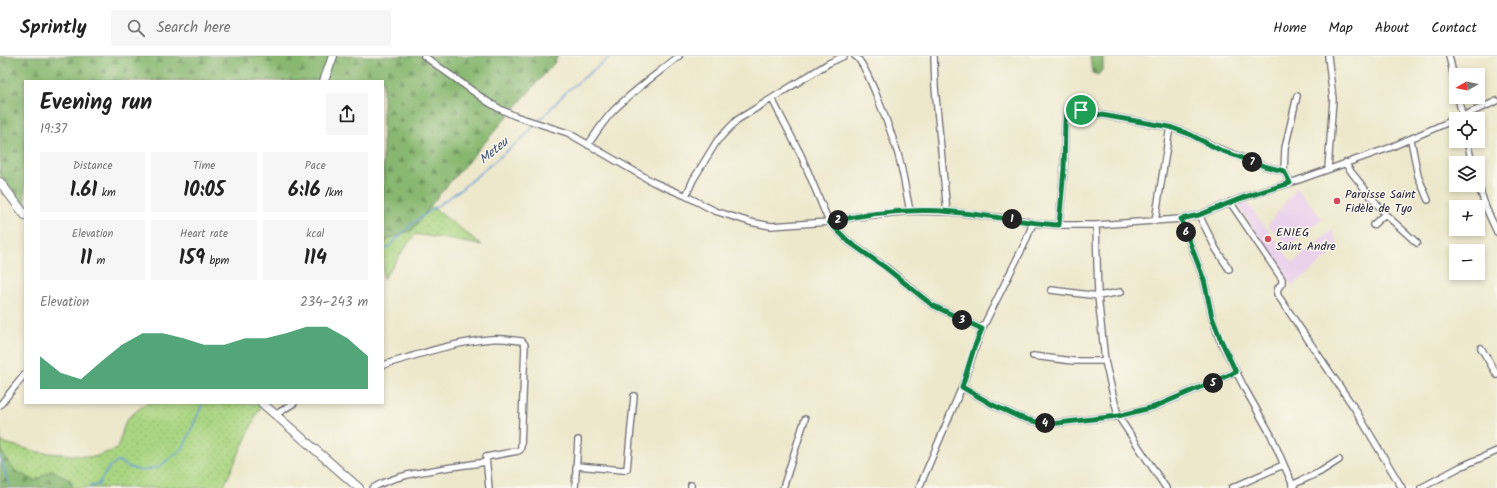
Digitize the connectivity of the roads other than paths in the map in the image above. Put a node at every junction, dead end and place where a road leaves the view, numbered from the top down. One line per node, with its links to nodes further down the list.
1 (333, 56): 10 (street)
2 (424, 56): 18 (street)
3 (679, 56): 18 (street)
4 (844, 56): 12 (street)
5 (855, 56): 28 (street)
6 (934, 56): 29 (street)
7 (1328, 56): 20 (street)
8 (1449, 56): 9 (street)
9 (1452, 68)
10 (324, 80)
11 (1297, 96): 21 (street)
12 (772, 99): 25 (street); 35 (street)
13 (1497, 101): 14 (street)
14 (1474, 112)
15 (1449, 124): 17 (street)
16 (1170, 127): 21 (street); 34 (street); 38 (street)
17 (1411, 140): 19 (street); 26 (street)
18 (588, 145): 25 (street)
19 (1345, 163): 20 (street); 31 (street)
20 (1328, 169): 23 (street)
21 (1284, 171): 23 (street)
22 (0, 182): 30 (street)
23 (1290, 183): 27 (street)
24 (1481, 192): 40 (street)
25 (686, 196): 35 (street)
26 (1428, 200)
27 (1230, 202): 32 (street); 77 (street)
28 (910, 211): 29 (street); 35 (street)
29 (947, 212): 36 (street)
30 (24, 213)
31 (1385, 214): 37 (street); 41 (street)
32 (1199, 215): 33 (street); 42 (street)
33 (1181, 219): 34 (street); 51 (street)
34 (1155, 221): 39 (street)
35 (829, 222): 46 (street)
36 (1032, 224): 38 (street); 46 (street)
37 (1373, 224)
38 (1059, 225): 39 (street)
39 (1096, 225): 45 (street)
40 (1497, 232)
41 (1417, 243)
42 (1229, 269)
43 (1051, 290): 45 (street)
44 (1121, 292): 45 (street)
45 (1098, 296): 49 (street)
46 (982, 329): 54 (street)
47 (1481, 348): 53 (street)
48 (1033, 356): 49 (street)
49 (1105, 360): 60 (street)
50 (384, 366): 65 (street)
51 (1236, 372): 60 (street); 66 (street)
52 (24, 375): 58 (street)
53 (1497, 375)
54 (962, 387): 60 (street); 74 (street)
55 (634, 396): 67 (street)
56 (263, 404): 59 (street)
57 (292, 404): 59 (street)
58 (0, 405)
59 (275, 414): 69 (street)
60 (1118, 416): 75 (street)
61 (805, 419): 73 (street)
62 (578, 440): 67 (street)
63 (1497, 451): 78 (street)
64 (1340, 460): 68 (street)
65 (486, 462): 70 (street); 71 (street)
66 (1283, 465): 68 (street); 76 (street)
67 (577, 466): 72 (street)
68 (1293, 486)
69 (358, 488)
70 (373, 488)
71 (489, 488)
72 (575, 488)
73 (782, 488)
74 (918, 488)
75 (1166, 488)
76 (1232, 488)
77 (1402, 488)
78 (1421, 488)

